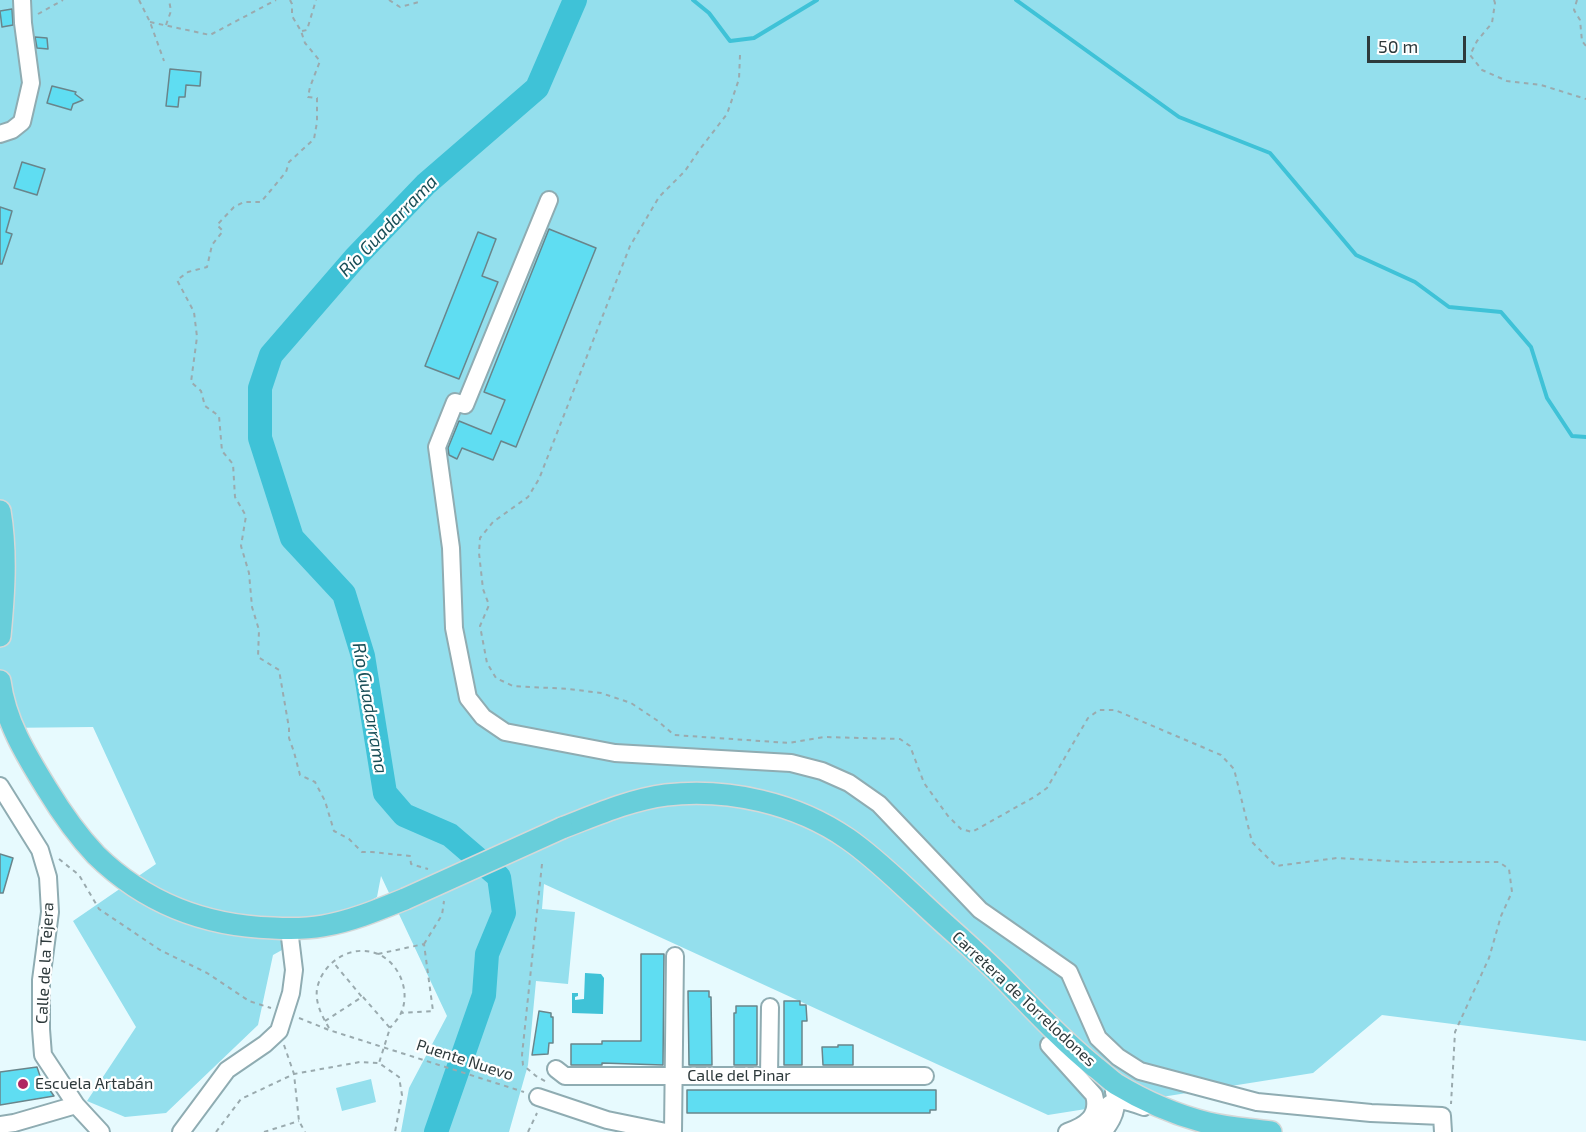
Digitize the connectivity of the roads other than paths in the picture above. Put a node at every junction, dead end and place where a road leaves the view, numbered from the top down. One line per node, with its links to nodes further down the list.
1 (22, 0): 2 (street)
2 (0, 134)
3 (549, 200): 21 (street)
4 (0, 511): 5 (main road)
5 (0, 636)
6 (0, 681): 9 (main road)
7 (0, 786): 20 (street, Calle de la Tejera)
8 (918, 900): 9 (main road, Carretera de Torrelodones, bridge); 12 (main road, Carretera de Torrelodones); 13 (main road, Carretera de Torrelodones)
9 (289, 929): 25 (street)
10 (675, 956): 15 (street)
11 (770, 1007): 16 (street)
12 (1049, 1046): 19 (main road, Carretera de Torrelodones); 28 (street)
13 (1070, 1047): 19 (street); 23 (main road, Carretera de Torrelodones)
14 (556, 1069): 15 (street, Calle del Pinar)
15 (674, 1076): 16 (street, Calle del Pinar); 27 (street)
16 (769, 1076): 17 (street, Calle del Pinar)
17 (925, 1076)
18 (547, 1094): 26 (street)
19 (1116, 1100): 23 (main road, Carretera de Torrelodones); 29 (street); 30 (street)
20 (76, 1105): 22 (street); 24 (street, Calle de la Tejera)
21 (1442, 1124)
22 (10, 1126)
23 (1202, 1128): 31 (main road, Carretera de Torrelodones)
24 (101, 1132)
25 (182, 1132)
26 (666, 1132)
27 (673, 1132)
28 (1067, 1132)
29 (1084, 1132)
30 (1103, 1132)
31 (1271, 1132)

